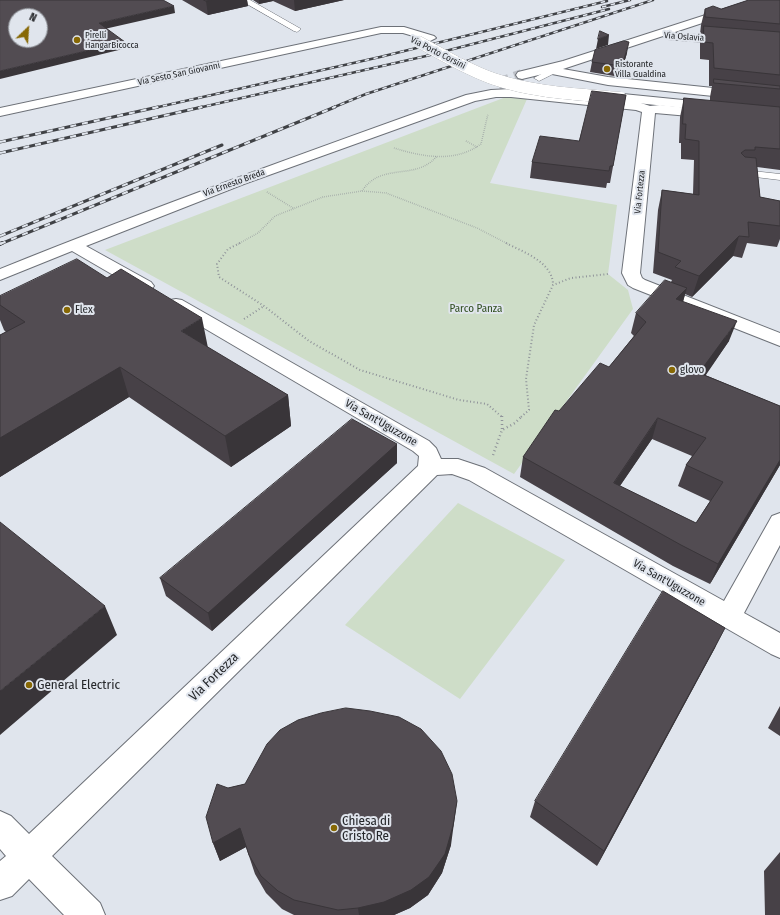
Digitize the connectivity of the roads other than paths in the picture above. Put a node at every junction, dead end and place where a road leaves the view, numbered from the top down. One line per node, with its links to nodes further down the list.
1 (244, 0): 4 (lane)
2 (762, 0): 3 (street)
3 (689, 24): 6 (street); 7 (street, Via Oslavia)
4 (297, 29)
5 (358, 35): 12 (street, Via Porto Corsini, bridge); 12 (street, Via Porto Corsini); 16 (street, Via Sesto San Giovanni)
6 (651, 36): 7 (street, Via Oslavia); 9 (street)
7 (716, 40): 8 (street, Via Oslavia)
8 (780, 45)
9 (547, 72): 10 (street); 13 (street)
10 (522, 75)
11 (499, 88): 15 (street, Via Porto Corsini); 19 (street, Via Ernesto Breda)
12 (623, 94): 14 (street, Via Porto Corsini); 15 (street, Via Porto Corsini)
13 (780, 99)
14 (780, 104)
15 (649, 110): 21 (street, Via Fortezza)
16 (0, 112)
17 (743, 173): 18 (lane)
18 (780, 177)
19 (73, 245): 20 (street, Via Ernesto Breda); 22 (street, Via Sant'Uguzzone)
20 (0, 275)
21 (780, 340)
22 (428, 470): 24 (street, Via Sant'Uguzzone); 27 (street, Via Fortezza)
23 (780, 522): 24 (street)
24 (729, 617): 25 (street, Via Sant'Uguzzone)
25 (780, 646)
26 (0, 827): 27 (street)
27 (29, 856): 28 (street, Via Fortezza); 29 (street)
28 (0, 884)
29 (88, 915)

